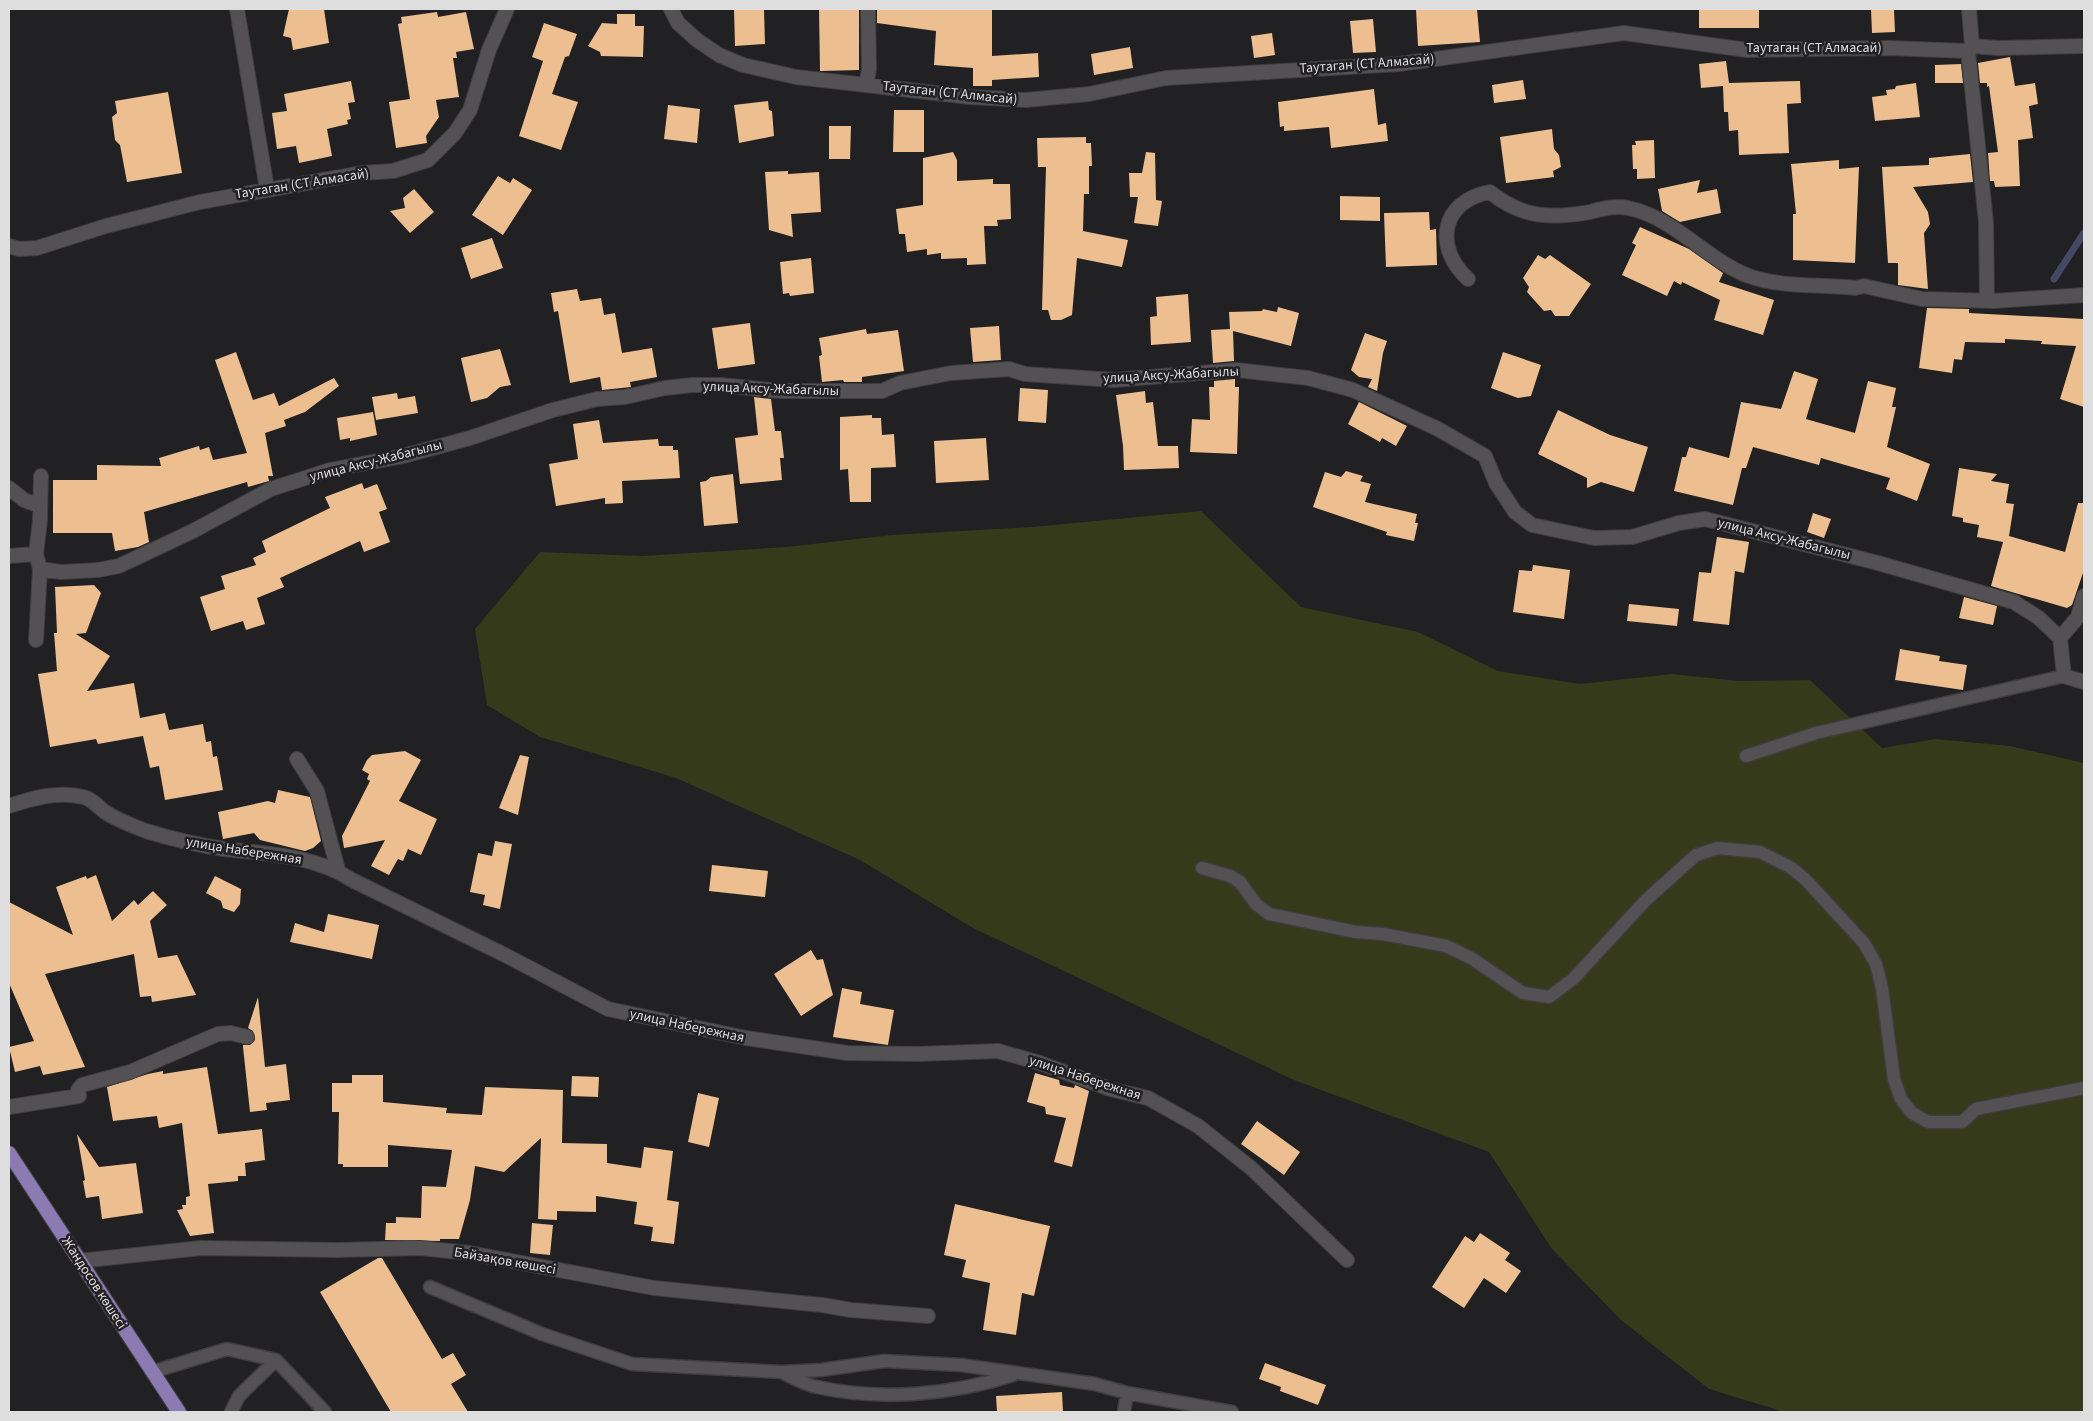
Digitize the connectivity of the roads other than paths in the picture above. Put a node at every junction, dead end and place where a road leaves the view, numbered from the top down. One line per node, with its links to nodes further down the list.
1 (237, 9): 9 (street)
2 (507, 9): 9 (street, Таутаган (СТ Алмасай))
3 (671, 9): 8 (street, Таутаган (СТ Алмасай))
4 (868, 9): 8 (street)
5 (1969, 9): 7 (street)
6 (2084, 46): 7 (street, Таутаган (СТ Алмасай))
7 (1970, 49): 8 (street, Таутаган (СТ Алмасай)); 13 (street)
8 (866, 85)
9 (268, 189): 10 (street, Таутаган (СТ Алмасай))
10 (9, 246)
11 (1468, 279): 13 (street)
12 (2084, 295): 13 (street)
13 (1987, 301)
14 (41, 476): 16 (street)
15 (9, 488): 16 (street)
16 (40, 506): 17 (street)
17 (36, 554): 18 (street); 19 (street)
18 (9, 556)
19 (40, 569): 21 (street, улица Аксу-Жабагылы); 22 (street)
20 (2084, 596): 21 (street)
21 (2060, 638): 23 (street)
22 (36, 640)
23 (2064, 676): 24 (street); 25 (lane)
24 (2084, 682)
25 (1746, 756)
26 (297, 759): 29 (street)
27 (9, 806): 29 (street, улица Набережная)
28 (1202, 868): 31 (lane)
29 (338, 870): 34 (street, улица Набережная)
30 (247, 1037): 32 (street)
31 (2084, 1088)
32 (9, 1107)
33 (9, 1153): 35 (main road, Жандосов көшесі)
34 (1347, 1260)
35 (79, 1261): 37 (street, Байзақов көшесі); 39 (main road, Жандосов көшесі)
36 (430, 1288): 40 (lane)
37 (928, 1316)
38 (276, 1360): 39 (lane); 44 (lane); 45 (lane)
39 (152, 1372): 43 (main road, Жандосов көшесі)
40 (780, 1372): 41 (lane); 41 (lane)
41 (1016, 1374): 42 (lane)
42 (1127, 1393): 46 (lane); 47 (lane)
43 (179, 1412)
44 (231, 1412)
45 (325, 1412)
46 (1124, 1412)
47 (1232, 1412)

